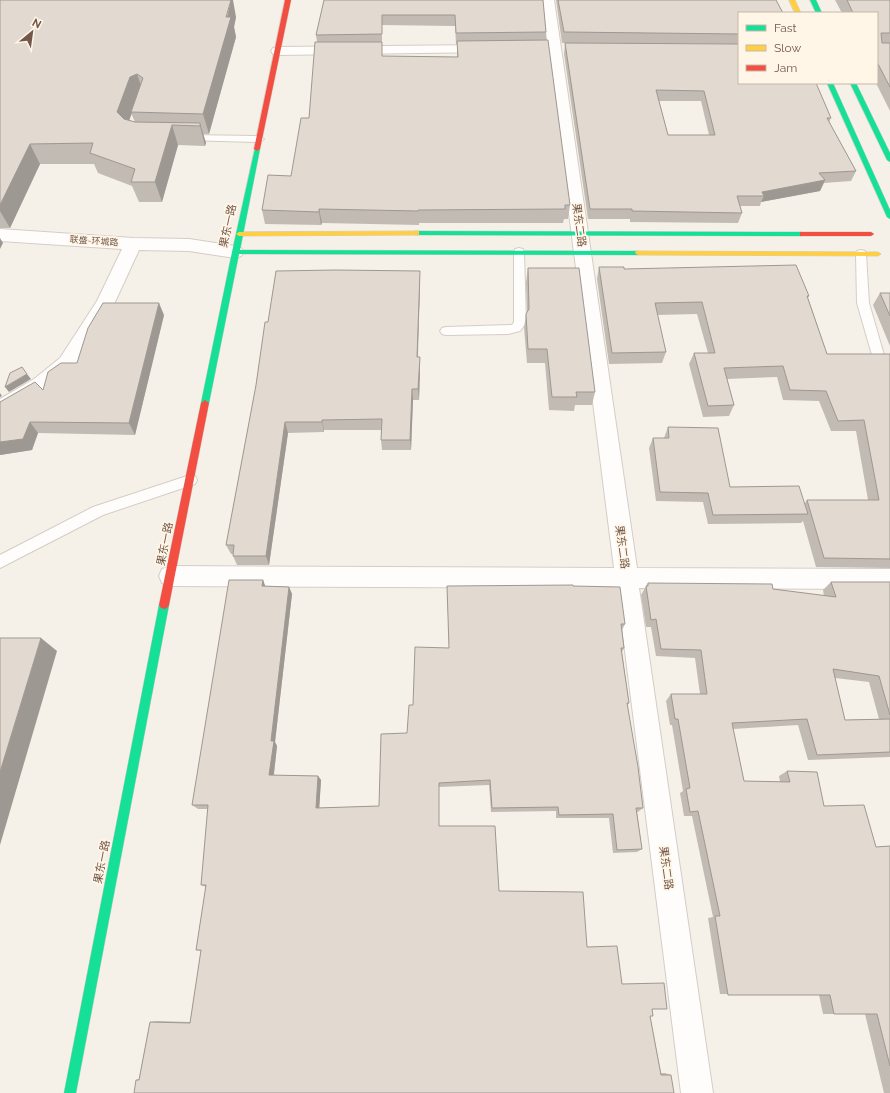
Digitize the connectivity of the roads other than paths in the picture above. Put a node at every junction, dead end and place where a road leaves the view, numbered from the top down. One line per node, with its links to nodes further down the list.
1 (288, 0): 8 (street, 果东一路)
2 (548, 0): 21 (street, 果东二路)
3 (792, 0): 5 (street)
4 (813, 0): 6 (street)
5 (798, 12)
6 (819, 12)
7 (499, 49): 8 (street)
8 (278, 51): 14 (street, 果东一路)
9 (830, 84): 11 (street)
10 (853, 84): 12 (street)
11 (839, 104): 12 (street); 16 (street)
12 (863, 104): 15 (street)
13 (174, 138): 14 (lane)
14 (259, 139): 17 (street, 果东一路)
15 (890, 160)
16 (885, 221): 19 (street)
17 (239, 234): 20 (street); 24 (street); 25 (street, 果东一路)
18 (0, 235): 23 (street, 联盛-环城路)
19 (872, 241): 22 (street); 27 (street)
20 (430, 243): 21 (street); 25 (street); 26 (street)
21 (581, 243): 22 (street); 22 (street); 26 (street); 34 (street, 果东二路)
22 (733, 243): 27 (street)
23 (133, 244): 24 (street, 联盛-环城路); 30 (street)
24 (189, 245): 25 (street)
25 (235, 252): 31 (street, 果东一路)
26 (519, 252): 28 (lane)
27 (861, 254): 29 (lane)
28 (446, 331)
29 (878, 355)
30 (0, 408)
31 (190, 480): 32 (lane); 33 (street, 果东一路)
32 (0, 562)
33 (170, 576): 34 (street); 36 (street, 果东一路)
34 (627, 578): 35 (street); 37 (street, 果东二路)
35 (890, 579)
36 (70, 1093)
37 (697, 1093)

